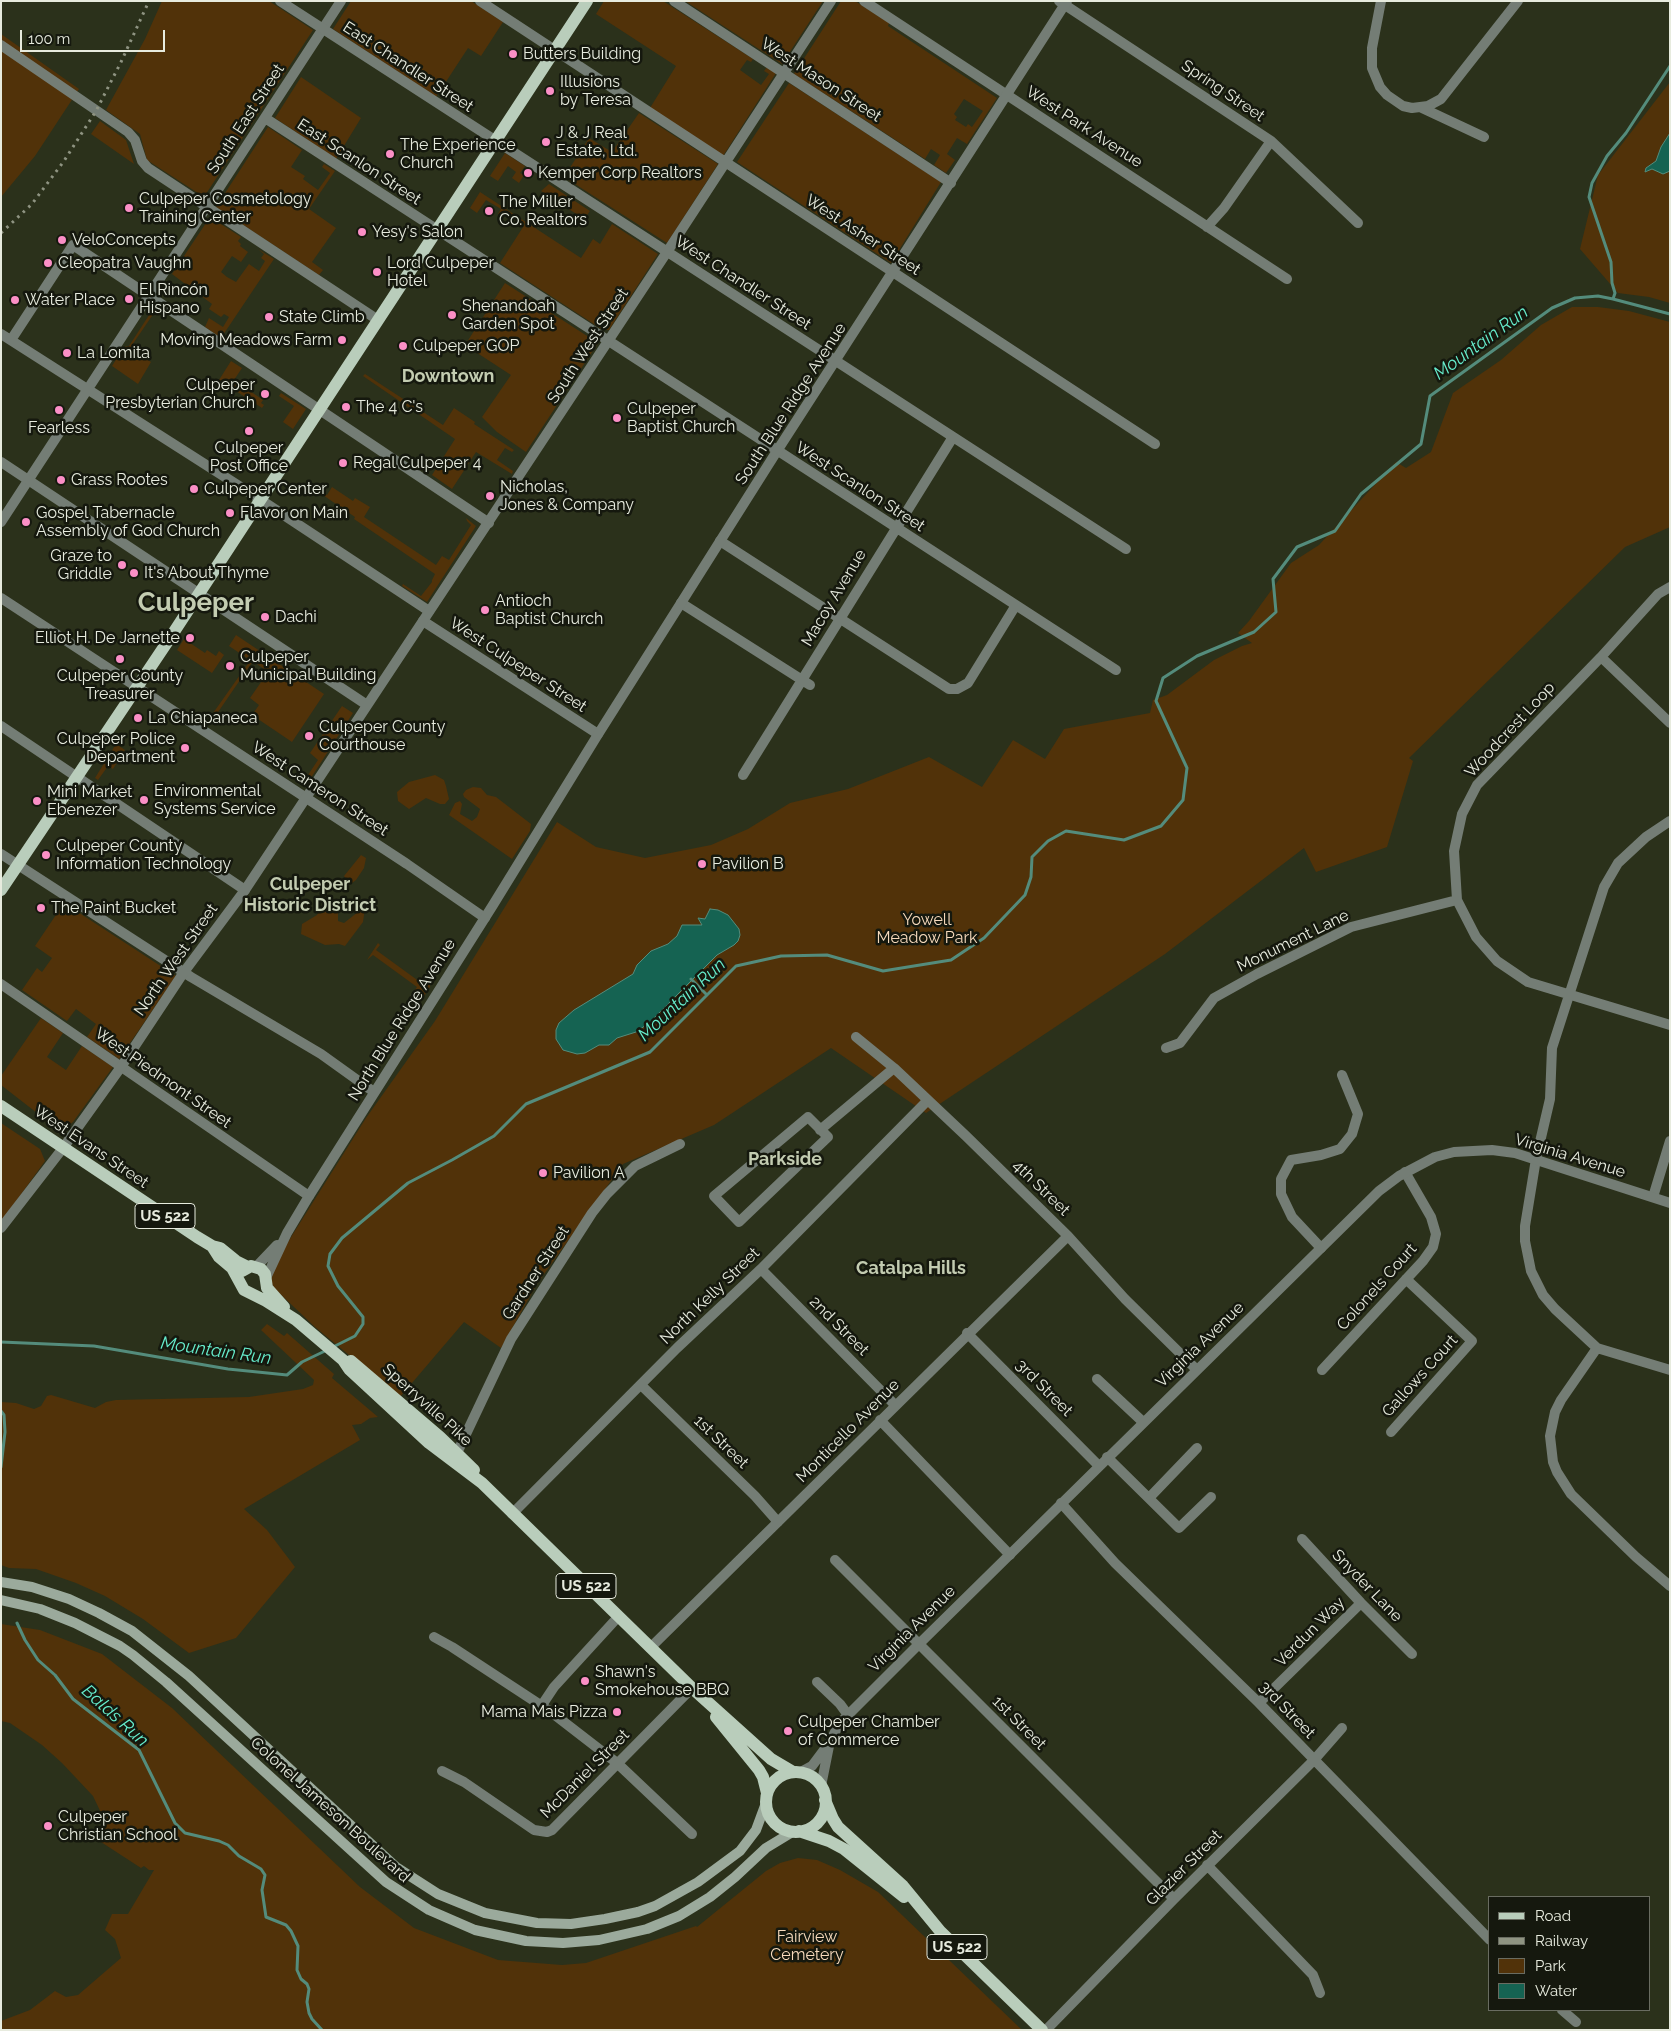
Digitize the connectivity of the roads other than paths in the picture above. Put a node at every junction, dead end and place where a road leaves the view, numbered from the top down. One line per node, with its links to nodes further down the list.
1 (280, 1): 11 (street, East Chandler Street)
2 (341, 1): 11 (street, South East Street)
3 (480, 1): 13 (street, West Asher Street)
4 (587, 1): 13 (main road)
5 (674, 1): 14 (street, West Mason Street)
6 (831, 1): 14 (street, South West Street)
7 (864, 1): 15 (street, West Park Avenue)
8 (1381, 1): 16 (street)
9 (1518, 1): 16 (street)
10 (1063, 3): 15 (street, South Blue Ridge Avenue); 20 (street, Spring Street)
11 (323, 29): 17 (street, South East Street); 19 (street, East Chandler Street)
12 (1, 45): 23 (street)
13 (555, 50): 19 (main road); 21 (street, West Asher Street)
14 (784, 73): 21 (street, South West Street); 22 (street, West Mason Street)
15 (1007, 95): 22 (street, South Blue Ridge Avenue); 25 (street, West Park Avenue)
16 (1422, 108): 18 (street)
17 (265, 118): 23 (street, South East Street); 26 (street, East Scanlon Street)
18 (1484, 137)
19 (496, 141): 26 (main road); 27 (street, West Chandler Street)
20 (1271, 141): 24 (street, Spring Street); 25 (street)
21 (726, 163): 27 (street, South West Street); 28 (street, West Asher Street)
22 (951, 183): 28 (street, South Blue Ridge Avenue)
23 (207, 206): 30 (street, South East Street); 31 (street)
24 (1358, 223)
25 (1207, 226): 29 (street, West Park Avenue)
26 (437, 231): 31 (main road); 34 (street, West Scanlon Street)
27 (667, 252): 34 (street, South West Street); 35 (street, West Chandler Street)
28 (892, 273): 35 (street, South Blue Ridge Avenue); 39 (street, West Asher Street)
29 (1287, 279)
30 (149, 296): 33 (street); 36 (street, South East Street); 37 (street)
31 (378, 320): 37 (main road)
32 (1, 334): 33 (street, West Culpeper Street)
33 (11, 340): 36 (street, West Culpeper Street)
34 (609, 342): 40 (street, West Scanlon Street); 45 (street, South West Street)
35 (836, 361): 38 (street, West Chandler Street); 40 (street, South Blue Ridge Avenue)
36 (88, 389): 42 (street, South East Street); 43 (street, West Culpeper Street)
37 (320, 410): 43 (main road); 45 (street)
38 (953, 437): 46 (street, Macoy Avenue); 48 (street, West Chandler Street)
39 (1155, 444)
40 (777, 451): 46 (street, West Scanlon Street); 47 (street, South Blue Ridge Avenue)
41 (1, 462): 42 (street)
42 (29, 480): 44 (street, South East Street); 50 (street)
43 (261, 500): 50 (main road); 54 (street, West Culpeper Street)
44 (1, 522)
45 (489, 523): 54 (street, South West Street)
46 (895, 527): 53 (street, West Scanlon Street); 55 (street, Macoy Avenue)
47 (720, 541): 52 (street, South Blue Ridge Avenue); 55 (street)
48 (1126, 549)
49 (1670, 587): 57 (street, Woodcrest Loop)
50 (199, 594): 60 (main road); 61 (street)
51 (1, 598): 60 (street, West Cameron Street)
52 (681, 603): 59 (street); 64 (street, South Blue Ridge Avenue)
53 (1016, 605): 55 (street); 58 (street, West Scanlon Street)
54 (429, 611): 56 (street, South West Street)
55 (840, 618): 59 (street, Macoy Avenue)
56 (423, 621): 61 (street, South West Street); 64 (street, West Culpeper Street)
57 (1601, 657): 62 (street); 74 (street, Woodcrest Loop)
58 (1116, 670)
59 (806, 682): 65 (street, Macoy Avenue)
60 (137, 687): 66 (main road); 67 (street, West Cameron Street)
61 (367, 705): 67 (street, North West Street)
62 (1670, 723)
63 (1, 726): 66 (street)
64 (598, 734): 69 (street, South Blue Ridge Avenue)
65 (743, 775)
66 (78, 776): 71 (main road); 73 (street)
67 (307, 798): 73 (street, North West Street); 75 (street, West Cameron Street)
68 (1670, 821): 78 (street)
69 (543, 824): 75 (street, North Blue Ridge Avenue)
70 (1, 854): 71 (street)
71 (18, 864): 72 (main road); 76 (street)
72 (1, 890)
73 (245, 890): 76 (street, North West Street)
74 (1457, 900): 78 (street, Woodcrest Loop); 81 (street, Monument Lane)
75 (485, 918): 85 (street, North Blue Ridge Avenue)
76 (184, 972): 82 (street, North West Street); 85 (street)
77 (1, 984): 82 (street, West Piedmont Street)
78 (1570, 995): 79 (street, Woodcrest Loop); 92 (street)
79 (1670, 1024)
80 (856, 1037): 83 (street, 4th Street)
81 (1166, 1048)
82 (121, 1067): 91 (street, North West Street); 94 (street, West Piedmont Street)
83 (894, 1068): 86 (street, 4th Street); 88 (street)
84 (1342, 1075): 101 (street)
85 (374, 1092): 94 (street, North Blue Ridge Avenue)
86 (928, 1100): 99 (street, 4th Street); 103 (street, North Kelly Street)
87 (1, 1106): 91 (main road, West Evans Street / US 522)
88 (820, 1130): 88 (street)
89 (1670, 1141): 95 (street)
90 (680, 1144): 122 (street, Gardner Street)
91 (63, 1148): 97 (street, North West Street); 100 (main road, West Evans Street / US 522)
92 (1536, 1159): 93 (street, Virginia Avenue); 95 (street, Virginia Avenue); 110 (street)
93 (1405, 1172): 101 (street, Virginia Avenue); 105 (street, Colonels Court)
94 (309, 1196): 98 (street, North Blue Ridge Avenue)
95 (1653, 1198): 96 (street, Virginia Avenue)
96 (1670, 1203)
97 (1, 1228)
98 (287, 1233): 102 (street, North Blue Ridge Avenue); 104 (street, North Blue Ridge Avenue)
99 (1068, 1236): 109 (street, Monticello Avenue); 112 (street, 4th Street)
100 (212, 1246): 102 (main road, West Evans Street / US 522); 106 (main road, West Evans Street / US 522)
101 (1321, 1248): 112 (street, Virginia Avenue)
102 (252, 1267): 104 (main road, US 522); 106 (main road)
103 (761, 1269): 116 (street, North Kelly Street); 117 (street, 2nd Street)
104 (266, 1279): 107 (main road); 108 (main road, Sperryville Pike / US 522)
105 (1406, 1279): 113 (street, Colonels Court); 120 (street, Gallows Court)
106 (239, 1282): 107 (main road, US 522)
107 (252, 1293): 108 (main road, Sperryville Pike / US 522)
108 (296, 1320): 111 (main road, Sperryville Pike / US 522)
109 (967, 1333): 117 (street, Monticello Avenue); 124 (street, 3rd Street)
110 (1597, 1348): 114 (street); 135 (street)
111 (343, 1360): 122 (main road, Sperryville Pike / US 522); 125 (main road, Sperryville Pike / US 522)
112 (1196, 1369): 119 (street, Virginia Avenue)
113 (1322, 1370)
114 (1670, 1370)
115 (1097, 1379): 119 (street)
116 (641, 1385): 129 (street, North Kelly Street); 130 (street, 1st Street)
117 (895, 1405): 118 (street, Monticello Avenue)
118 (880, 1420): 130 (street, Monticello Avenue); 132 (street)
119 (1143, 1422): 123 (street, Virginia Avenue)
120 (1391, 1432)
121 (1197, 1448): 127 (street)
122 (456, 1453): 125 (main road, Sperryville Pike / US 522)
123 (1107, 1457): 124 (street, Virginia Avenue); 127 (street)
124 (1099, 1466): 128 (street, Virginia Avenue)
125 (482, 1483): 129 (main road, Sperryville Pike / US 522)
126 (1211, 1497): 127 (street)
127 (1149, 1498)
128 (1061, 1503): 132 (street, Virginia Avenue); 145 (street, 3rd Street)
129 (512, 1514): 138 (main road, Sperryville Pike / US 522)
130 (778, 1522): 141 (street, Monticello Avenue)
131 (1302, 1539): 137 (street, Snyder Lane)
132 (1010, 1554): 140 (street, Virginia Avenue)
133 (835, 1560): 140 (street, 1st Street)
134 (1, 1582): 155 (main road, Colonel Jameson Boulevard)
135 (1670, 1586)
136 (1, 1600): 157 (main road, Colonel Jameson Boulevard)
137 (1361, 1602): 142 (street, Snyder Lane); 145 (street, Verdun Way)
138 (618, 1617): 141 (main road, Sperryville Pike / US 522); 146 (street)
139 (434, 1637): 146 (street)
140 (919, 1644): 147 (street, Virginia Avenue); 160 (street, 1st Street)
141 (650, 1648): 144 (main road, Sperryville Pike / US 522)
142 (1412, 1654)
143 (817, 1682): 147 (street)
144 (692, 1688): 151 (street, McDaniel Street); 153 (main road, Sperryville Pike / US 522); 155 (main road, Sperryville Pike / US 522)
145 (1259, 1703): 150 (street, 3rd Street)
146 (542, 1705): 151 (street)
147 (848, 1715): 149 (street, Virginia Avenue)
148 (1342, 1728): 150 (street, Glazier Street)
149 (830, 1742): 153 (street, Virginia Avenue); 154 (street, Virginia Avenue)
150 (1314, 1760): 159 (street, Glazier Street); 162 (street, 3rd Street)
151 (617, 1763): 152 (street, McDaniel Street); 158 (street)
152 (442, 1771)
153 (797, 1772): 154 (main road, US 522); 155 (main road)
154 (821, 1786): 156 (main road, US 522)
155 (766, 1798): 157 (main road, US 522)
156 (825, 1800): 157 (main road); 161 (main road, US 522)
157 (796, 1831): 161 (main road, US 522)
158 (692, 1834)
159 (1207, 1865): 160 (street, Glazier Street); 163 (street)
160 (1174, 1898): 166 (street, Glazier Street)
161 (926, 1915): 166 (main road, US 522)
162 (1488, 1938)
163 (1320, 1993)
164 (1563, 2011): 165 (street)
165 (1576, 2022)
166 (1044, 2030)

